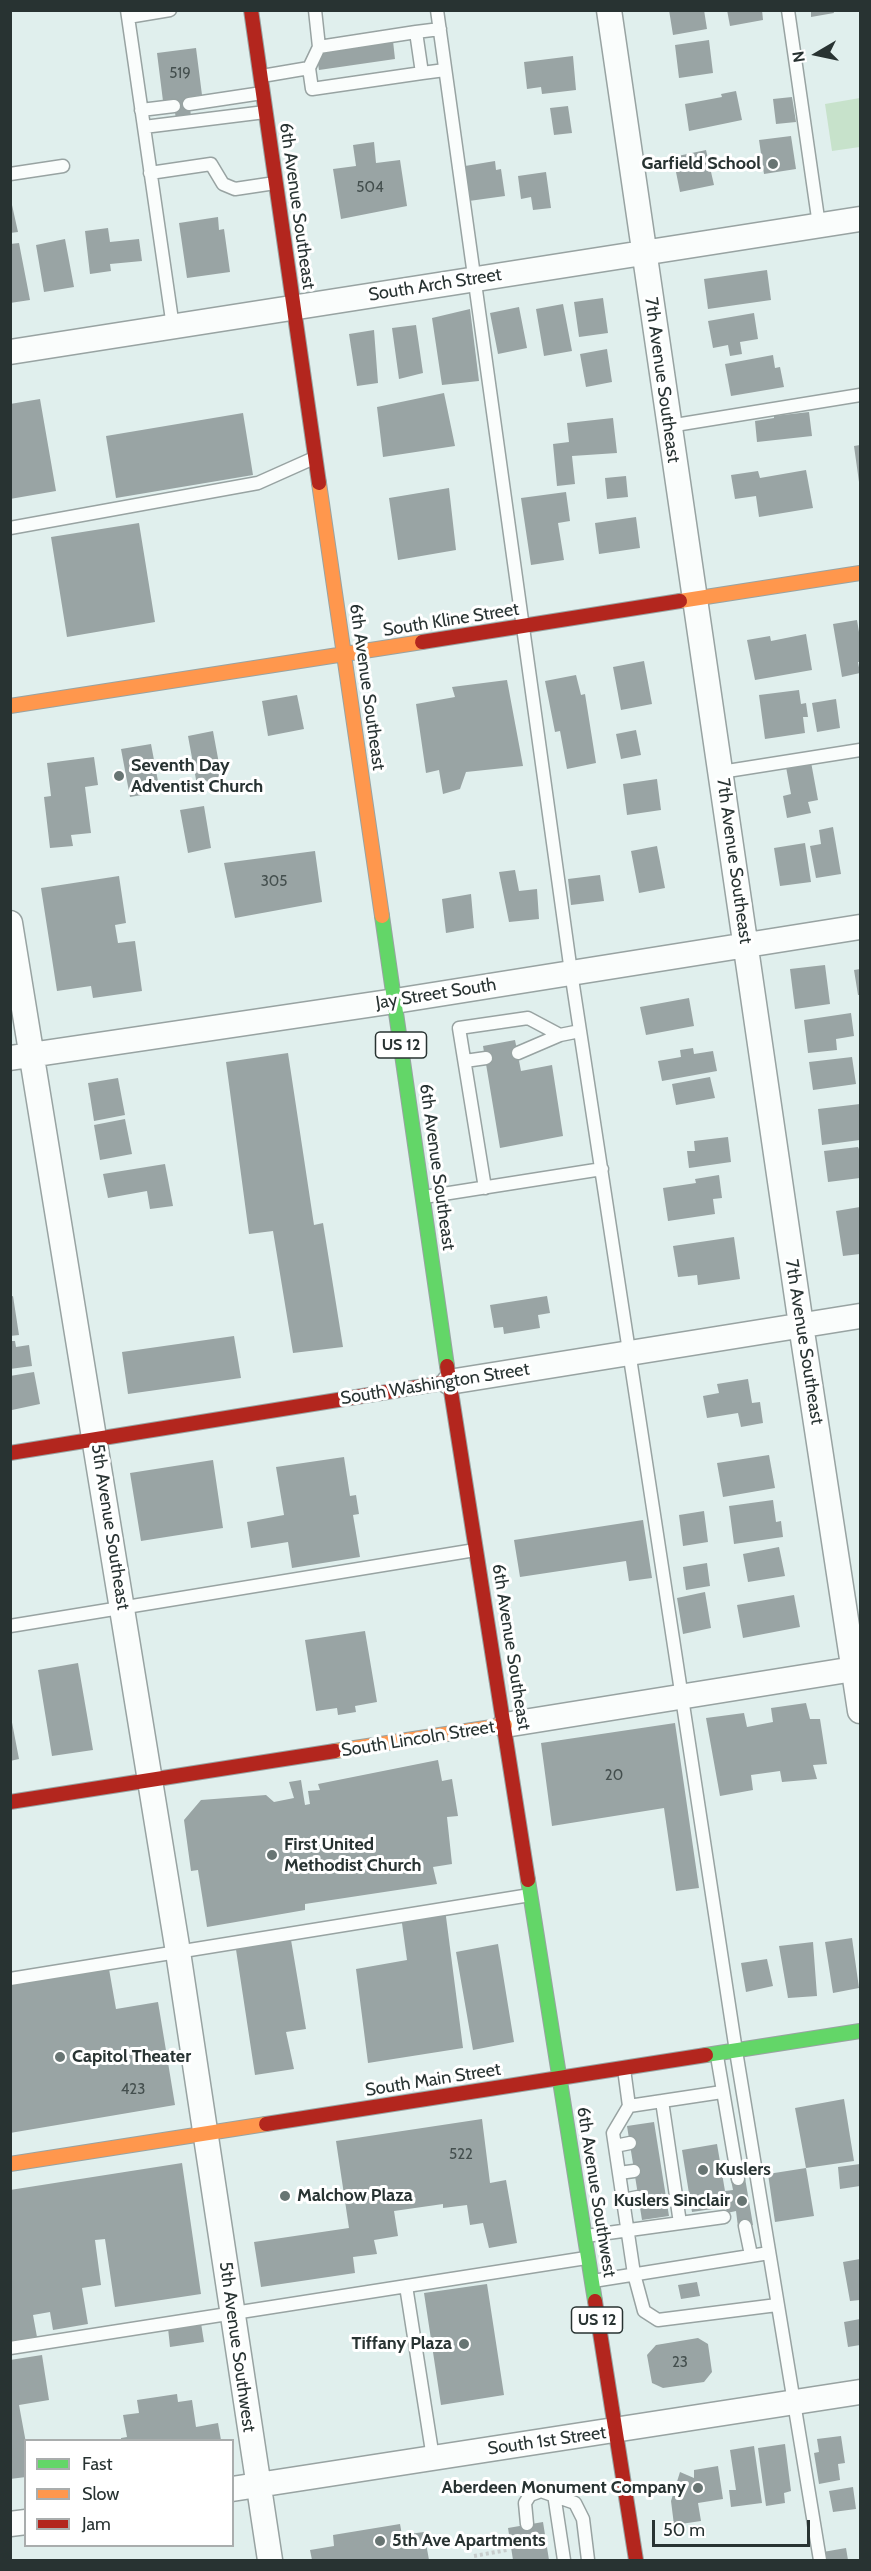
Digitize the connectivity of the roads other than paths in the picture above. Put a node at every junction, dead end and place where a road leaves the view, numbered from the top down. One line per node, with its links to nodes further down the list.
1 (170, 10): 7 (lane)
2 (251, 10): 14 (main road, 6th Avenue Southeast / US 12)
3 (315, 10): 10 (lane)
4 (437, 10): 8 (lane)
5 (609, 10): 27 (street, 7th Avenue Southeast)
6 (789, 10): 26 (lane)
7 (127, 14): 18 (lane)
8 (440, 28): 9 (lane); 12 (lane)
9 (416, 32): 10 (lane); 13 (lane)
10 (319, 47): 11 (lane)
11 (309, 68): 13 (lane); 14 (lane)
12 (445, 70): 13 (lane); 28 (lane)
13 (422, 73)
14 (261, 76): 15 (main road, 6th Avenue Southeast / US 12)
15 (263, 93): 16 (lane); 19 (main road, 6th Avenue Southeast / US 12)
16 (189, 104)
17 (174, 106): 18 (lane)
18 (141, 110): 20 (lane)
19 (266, 112): 20 (lane); 24 (main road, 6th Avenue Southeast / US 12)
20 (144, 127): 22 (lane)
21 (63, 166): 23 (lane)
22 (150, 173): 24 (lane); 30 (lane)
23 (10, 174)
24 (276, 183): 29 (main road, 6th Avenue Southeast / US 12)
25 (861, 219): 26 (street, South Arch Street)
26 (819, 225): 27 (street, South Arch Street)
27 (643, 252): 28 (street, South Arch Street); 33 (street, 7th Avenue Southeast)
28 (475, 279): 29 (street, South Arch Street); 38 (lane)
29 (293, 307): 30 (street, South Arch Street); 34 (main road, 6th Avenue Southeast / US 12)
30 (173, 327): 31 (street, South Arch Street)
31 (10, 352)
32 (861, 395): 33 (lane)
33 (669, 426): 37 (street, 7th Avenue Southeast)
34 (315, 458): 35 (lane); 39 (main road, 6th Avenue Southeast / US 12)
35 (10, 528)
36 (861, 573): 37 (main road, South Kline Street)
37 (694, 600): 38 (main road, South Kline Street); 42 (street, 7th Avenue Southeast)
38 (523, 627): 39 (main road, South Kline Street); 46 (lane)
39 (344, 654): 40 (main road, South Kline Street); 47 (main road, 6th Avenue Southeast / US 12)
40 (10, 706)
41 (861, 750): 42 (lane)
42 (721, 772): 45 (street, 7th Avenue Southeast)
43 (10, 923): 51 (street, 5th Avenue Southeast)
44 (861, 927): 45 (street, Jay Street South)
45 (746, 945): 46 (street, Jay Street South); 58 (street, 7th Avenue Southeast)
46 (571, 972): 47 (street, Jay Street South); 48 (lane)
47 (394, 1000): 51 (street, Jay Street South); 56 (main road, 6th Avenue Southeast / US 12)
48 (580, 1031): 49 (lane); 54 (lane)
49 (560, 1035): 50 (lane); 53 (lane)
50 (518, 1053)
51 (21, 1056): 61 (street, 5th Avenue Southeast)
52 (486, 1058): 53 (lane)
53 (465, 1061): 55 (lane)
54 (602, 1169): 55 (lane); 59 (lane)
55 (485, 1188): 56 (lane)
56 (423, 1197): 60 (main road, 6th Avenue Southeast / US 12)
57 (861, 1316): 58 (street, South Washington Street)
58 (801, 1325): 59 (street, South Washington Street); 66 (street, 7th Avenue Southeast)
59 (630, 1352): 60 (street, South Washington Street); 67 (lane)
60 (449, 1382): 61 (main road, South Washington Street); 63 (main road, 6th Avenue Southeast / US 12)
61 (96, 1440): 62 (main road, South Washington Street); 64 (street, 5th Avenue Southeast)
62 (10, 1453)
63 (477, 1549): 64 (lane); 69 (main road, 6th Avenue Southeast / US 12)
64 (123, 1609): 65 (lane); 70 (street, 5th Avenue Southeast)
65 (10, 1626)
66 (857, 1669): 67 (street, South Lincoln Street); 68 (street, 7th Avenue Southeast)
67 (681, 1696): 69 (street, South Lincoln Street); 76 (lane)
68 (861, 1711)
69 (505, 1725): 70 (main road, South Lincoln Street); 72 (main road, 6th Avenue Southeast / US 12)
70 (150, 1781): 71 (main road, South Lincoln Street); 73 (street, 5th Avenue Southeast)
71 (10, 1802)
72 (532, 1895): 73 (lane); 79 (main road, 6th Avenue Southeast / US 12)
73 (177, 1952): 74 (lane); 83 (street, 5th Avenue Southeast)
74 (10, 1979)
75 (861, 2031): 76 (main road, South Main Street)
76 (736, 2051): 77 (main road, South Main Street); 97 (lane)
77 (716, 2054): 78 (main road, South Main Street); 80 (lane)
78 (624, 2069): 79 (main road, South Main Street); 82 (lane)
79 (560, 2079): 83 (main road, South Main Street); 96 (main road, 6th Avenue Southwest / US 12)
80 (722, 2092): 81 (lane); 89 (lane)
81 (662, 2101): 82 (lane); 93 (lane)
82 (629, 2106): 85 (lane)
83 (206, 2133): 86 (main road, South Main Street); 104 (street, 5th Avenue Southwest)
84 (630, 2143): 85 (lane)
85 (615, 2146): 88 (lane)
86 (10, 2164)
87 (634, 2171): 88 (lane)
88 (620, 2173): 91 (lane)
89 (738, 2179)
90 (638, 2197): 91 (lane)
91 (623, 2200): 95 (lane)
92 (724, 2217): 93 (lane)
93 (680, 2223): 95 (lane)
94 (745, 2226): 98 (lane)
95 (627, 2230): 96 (lane); 100 (lane)
96 (585, 2236): 99 (main road, 6th Avenue Southwest / US 12)
97 (769, 2253): 98 (lane); 103 (lane)
98 (751, 2255): 100 (lane)
99 (588, 2258): 101 (main road, 6th Avenue Southwest / US 12); 102 (lane)
100 (634, 2274): 101 (lane); 103 (lane)
101 (591, 2282): 108 (main road, 6th Avenue Southwest / US 12)
102 (406, 2286): 104 (lane); 109 (lane)
103 (777, 2306): 107 (lane)
104 (232, 2312): 105 (lane); 110 (street, 5th Avenue Southwest)
105 (10, 2348)
106 (861, 2392): 107 (street, South 1st Street)
107 (793, 2403): 108 (street, South 1st Street); 119 (lane)
108 (615, 2431): 109 (street, South 1st Street); 118 (main road, 6th Avenue Southwest / US 12)
109 (433, 2458): 110 (street, South 1st Street)
110 (258, 2484): 111 (street, South 1st Street); 114 (street, 5th Avenue Southwest)
111 (234, 2488)
112 (557, 2495): 113 (lane); 115 (lane); 116 (lane); 117 (lane)
113 (527, 2524)
114 (270, 2560)
115 (564, 2560)
116 (571, 2560)
117 (588, 2560)
118 (636, 2560)
119 (819, 2560)

